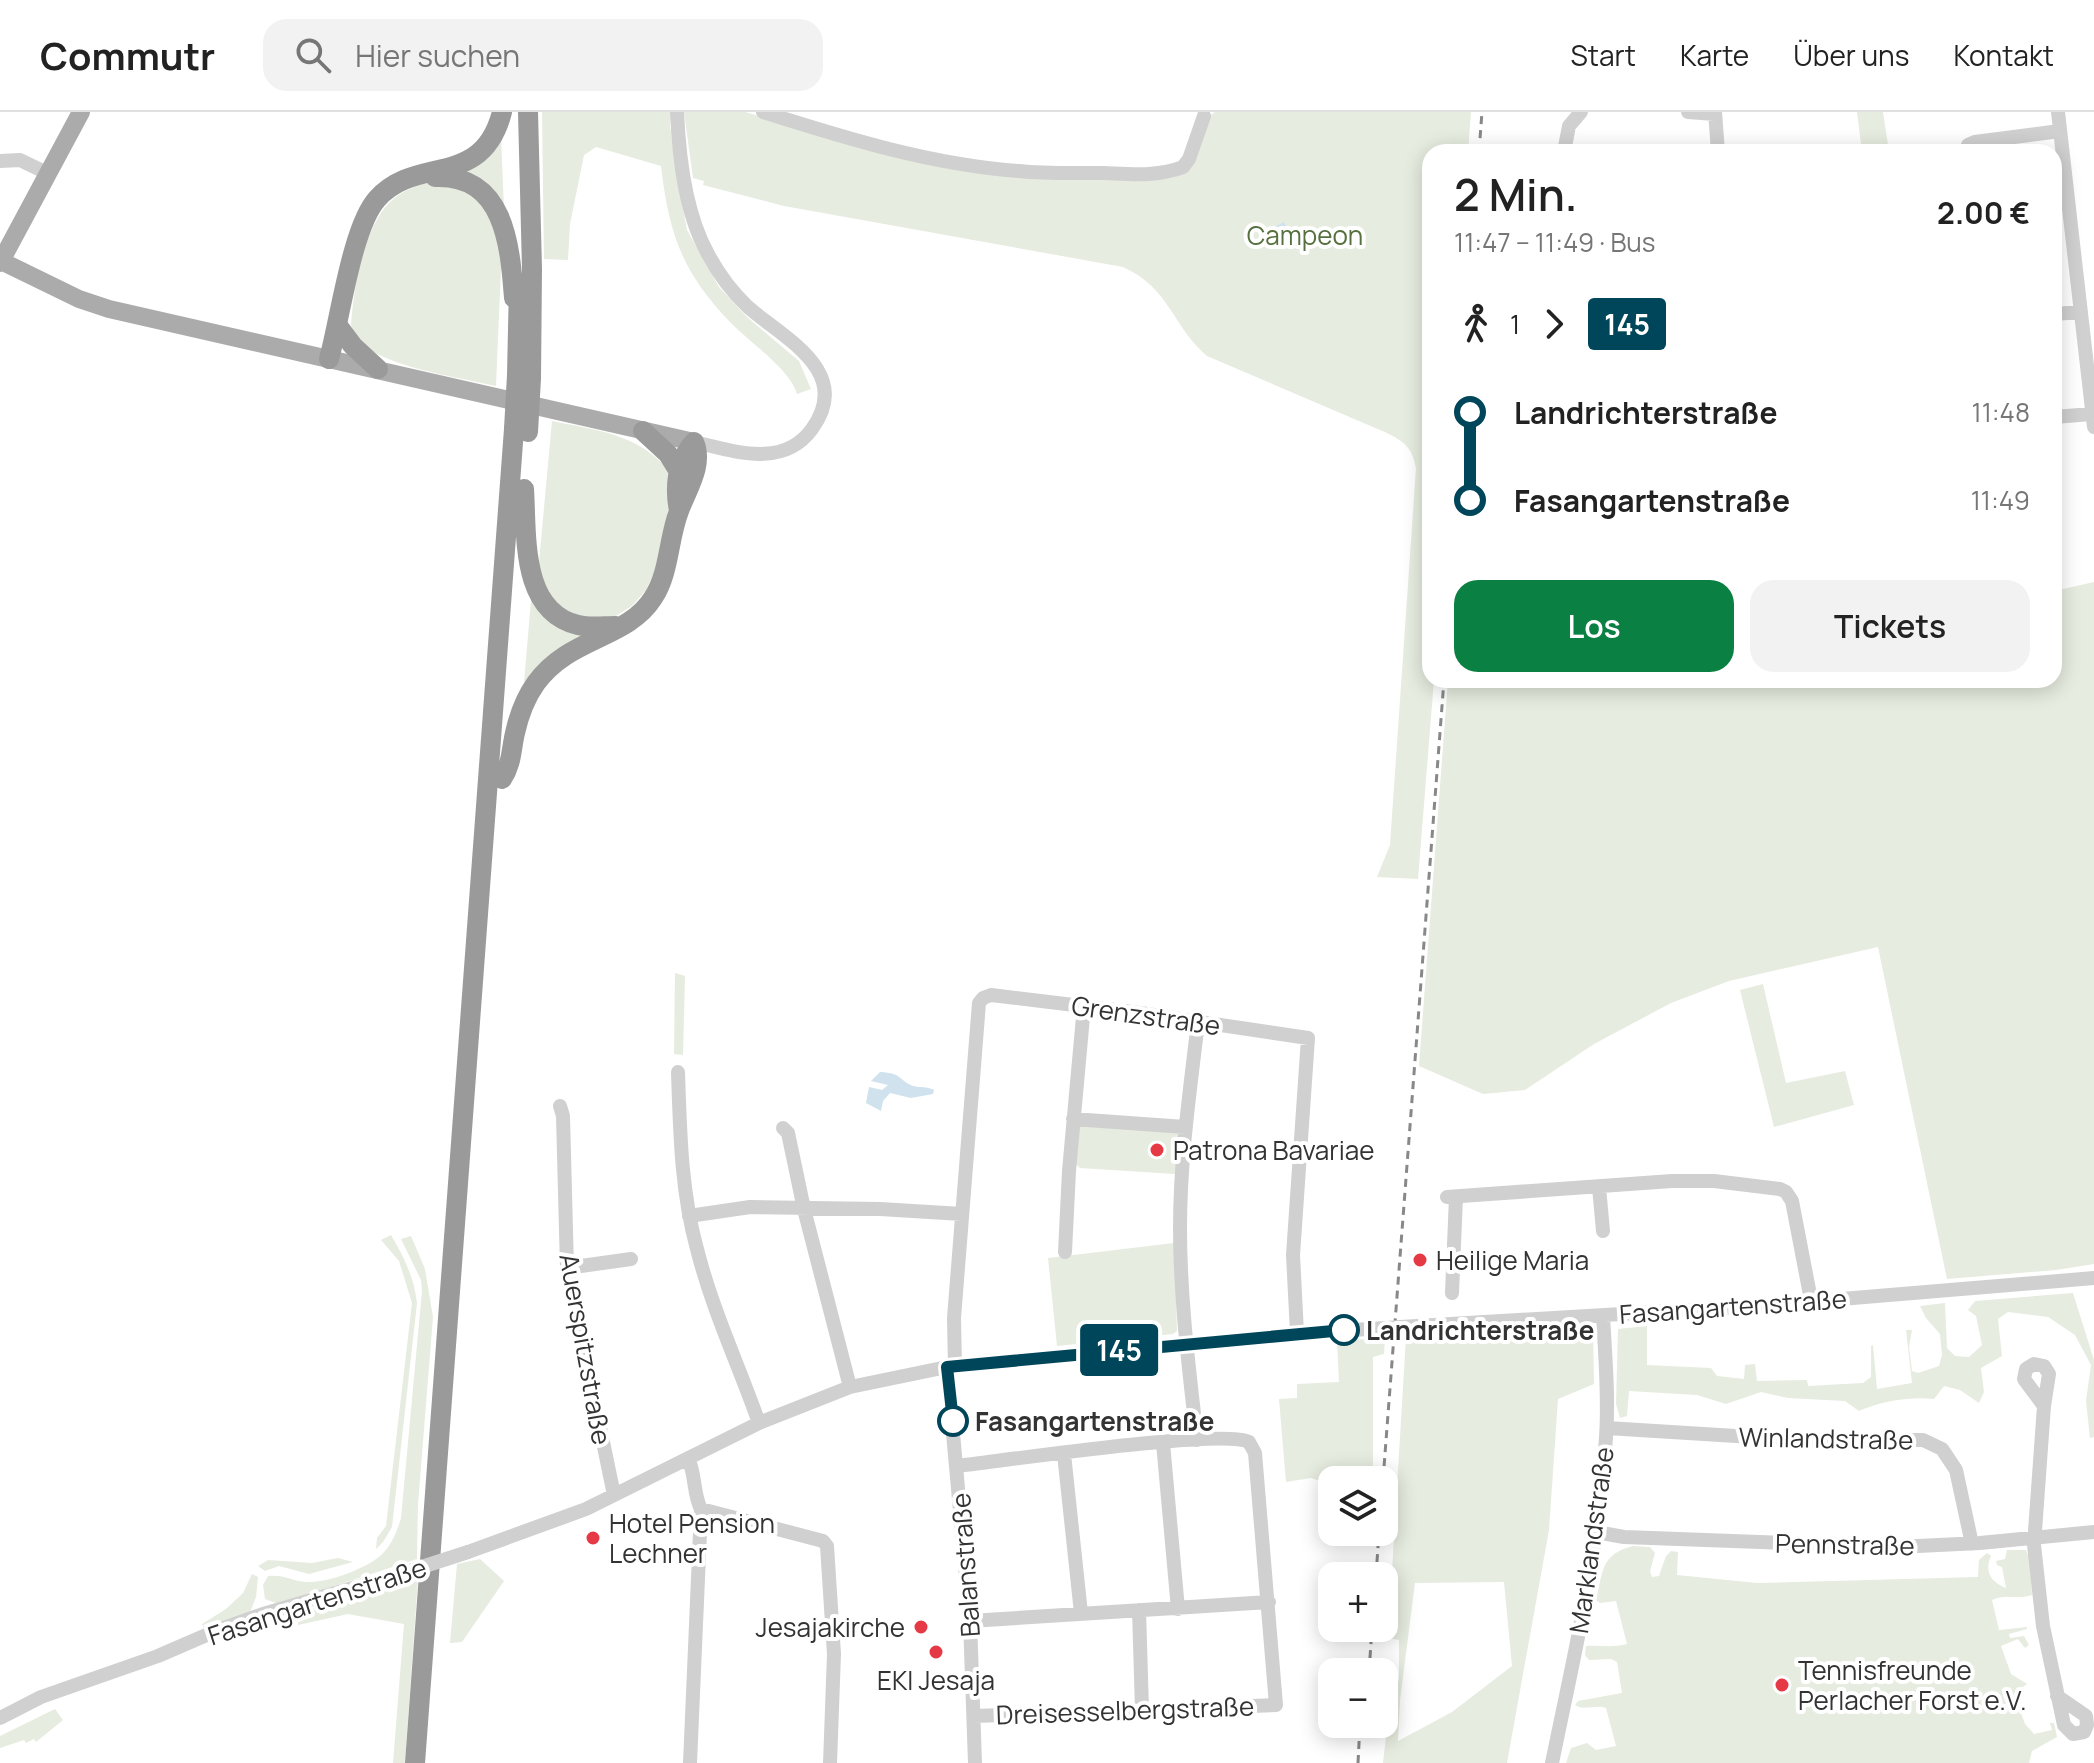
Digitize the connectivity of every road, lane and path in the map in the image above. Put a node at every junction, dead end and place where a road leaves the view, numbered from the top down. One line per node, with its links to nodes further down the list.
1 (81, 112): 19 (main road)
2 (502, 112): 20 (highway)
3 (514, 112): 25 (highway)
4 (528, 112): 28 (highway)
5 (763, 112): 11 (street)
6 (1581, 112): 13 (street)
7 (1688, 112): 9 (street)
8 (2058, 112): 12 (street)
9 (1715, 113): 14 (street)
10 (678, 116): 33 (street)
11 (1204, 116)
12 (2060, 131): 15 (street); 16 (street)
13 (1566, 144)
14 (1717, 144)
15 (1970, 144)
16 (2062, 144)
17 (2062, 148): 22 (street)
18 (0, 161): 19 (street)
19 (49, 174): 21 (main road)
20 (408, 178): 24 (highway); 25 (highway)
21 (1, 262): 26 (main road)
22 (2081, 312): 23 (street); 30 (street)
23 (2062, 313)
24 (338, 326): 26 (highway); 27 (highway)
25 (518, 337): 28 (highway)
26 (329, 359): 27 (main road)
27 (378, 369): 32 (main road)
28 (524, 376): 31 (highway, bridge)
29 (2062, 418): 30 (street)
30 (2093, 420)
31 (521, 430): 35 (highway); 86 (highway)
32 (643, 431): 33 (main road); 34 (highway)
33 (694, 442): 34 (highway); 36 (highway)
34 (678, 470): 36 (highway)
35 (524, 489): 37 (highway); 38 (highway)
36 (679, 511): 37 (highway)
37 (620, 626): 38 (highway)
38 (502, 779): 87 (highway)
39 (983, 998): 40 (street, Grenzstraße); 49 (street, Balanstraße)
40 (1084, 1006): 41 (street, Grenzstraße); 44 (street)
41 (1198, 1022): 45 (street); 59 (street, Grenzstraße)
42 (678, 1072): 50 (street)
43 (560, 1106): 54 (street, Auerspitzstraße)
44 (1073, 1119): 45 (street); 52 (street)
45 (1185, 1127): 60 (street)
46 (783, 1128): 48 (street)
47 (1599, 1187): 51 (street); 56 (street); 57 (street)
48 (804, 1209): 49 (street); 50 (street); 62 (street)
49 (962, 1214): 61 (street, Balanstraße)
50 (689, 1216): 64 (street)
51 (1603, 1231)
52 (1065, 1252)
53 (631, 1259): 54 (street)
54 (567, 1268): 71 (street, Auerspitzstraße)
55 (2094, 1278): 57 (street, Fasangartenstraße)
56 (1452, 1293)
57 (1811, 1300): 58 (street, Fasangartenstraße)
58 (1603, 1315): 59 (street, Fasangartenstraße); 65 (street, Marklandstraße)
59 (1297, 1333): 60 (street, Fasangartenstraße)
60 (1186, 1344): 61 (street, Fasangartenstraße); 66 (street)
61 (951, 1367): 62 (street, Fasangartenstraße); 70 (street, Balanstraße)
62 (850, 1387): 64 (street, Fasangartenstraße)
63 (2044, 1406): 75 (street)
64 (759, 1423): 69 (street, Fasangartenstraße)
65 (1607, 1428): 73 (street, Marklandstraße); 76 (street, Winlandstraße)
66 (1197, 1440): 67 (street); 77 (street)
67 (1163, 1443): 68 (street); 78 (street)
68 (1064, 1454): 70 (street); 80 (street)
69 (688, 1458): 71 (street, Fasangartenstraße); 72 (street)
70 (957, 1466): 81 (street, Balanstraße)
71 (614, 1495): 85 (street, Fasangartenstraße, bridge)
72 (701, 1509): 88 (street); 89 (street)
73 (1596, 1532): 76 (street, Pennstraße); 91 (street, Marklandstraße)
74 (2094, 1532): 75 (street, Pennstraße)
75 (2034, 1538): 76 (street, Pennstraße); 82 (street)
76 (1972, 1544)
77 (1269, 1602): 78 (street); 83 (street, Dreisesselbergstraße)
78 (1178, 1609): 79 (street)
79 (1139, 1610): 80 (street); 83 (street)
80 (1081, 1613): 81 (street)
81 (970, 1621): 84 (street, Balanstraße)
82 (2057, 1696)
83 (1142, 1710): 84 (street, Dreisesselbergstraße)
84 (974, 1716): 90 (street, Balanstraße)
85 (0, 1718)
86 (415, 1763)
87 (427, 1763)
88 (690, 1763)
89 (830, 1763)
90 (975, 1763)
91 (1552, 1763)

